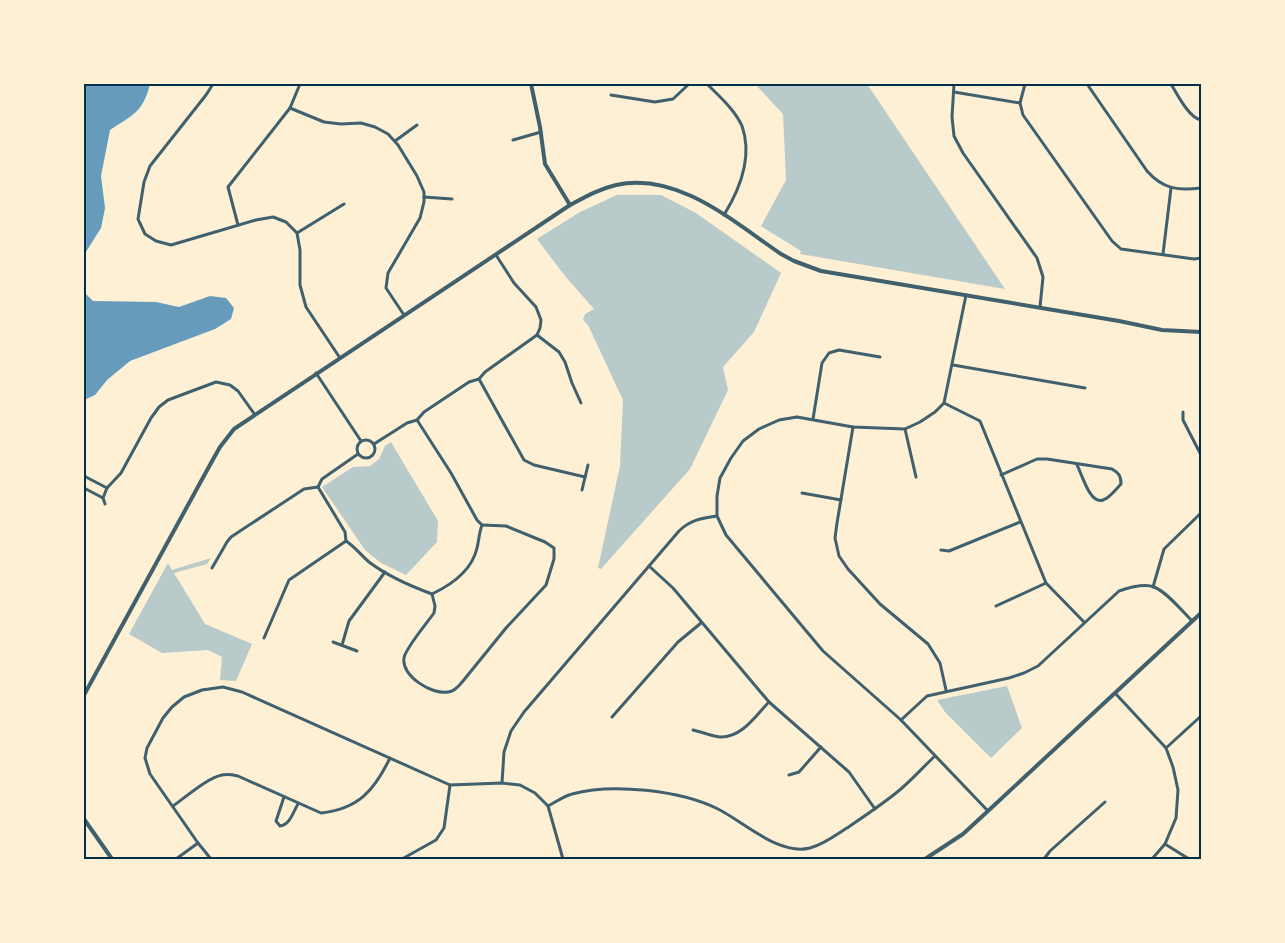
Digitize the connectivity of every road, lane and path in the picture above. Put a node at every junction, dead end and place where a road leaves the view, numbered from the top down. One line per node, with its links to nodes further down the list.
1 (213, 84): 26 (street)
2 (300, 84): 13 (street)
3 (531, 84): 16 (street)
4 (689, 84): 11 (street)
5 (707, 84): 25 (street)
6 (954, 84): 10 (street)
7 (1025, 84): 12 (street)
8 (1087, 84): 19 (street)
9 (1171, 84): 14 (street)
10 (954, 92): 12 (street); 32 (street)
11 (611, 94)
12 (1020, 103): 28 (street)
13 (290, 108): 18 (street); 26 (street)
14 (1201, 120)
15 (417, 124): 18 (street)
16 (541, 132): 17 (street); 24 (street)
17 (513, 140)
18 (395, 141): 21 (street)
19 (1171, 188): 20 (street); 28 (street)
20 (1201, 188)
21 (424, 198): 22 (street); 33 (street)
22 (452, 199)
23 (344, 204): 27 (street)
24 (570, 205): 25 (street); 29 (street)
25 (724, 216): 31 (street)
26 (238, 225): 27 (street)
27 (296, 233): 37 (street)
28 (1163, 254): 30 (street)
29 (496, 255): 33 (street); 35 (street)
30 (1201, 258)
31 (966, 295): 32 (street); 38 (street)
32 (1040, 307): 34 (street)
33 (404, 315): 37 (street)
34 (1201, 332)
35 (537, 335): 40 (street); 42 (street)
36 (880, 357): 46 (street)
37 (340, 358): 39 (street)
38 (953, 365): 41 (street); 43 (street)
39 (316, 373): 45 (street); 50 (street)
40 (479, 379): 47 (street); 59 (street)
41 (1085, 388)
42 (581, 403)
43 (944, 403): 49 (street); 56 (street)
44 (1182, 412): 53 (street)
45 (254, 415): 62 (street); 91 (street)
46 (813, 419): 48 (street); 69 (street)
47 (417, 420): 51 (street); 71 (street)
48 (853, 427): 49 (street); 66 (street)
49 (905, 429): 58 (street)
50 (361, 441): 51 (street); 52 (street)
51 (374, 444): 52 (street)
52 (358, 454): 60 (street)
53 (1201, 455)
54 (1077, 464): 54 (street); 56 (street)
55 (588, 465): 59 (street)
56 (1001, 475): 70 (street)
57 (84, 476): 62 (street)
58 (916, 476)
59 (585, 477): 63 (street)
60 (318, 487): 72 (street); 75 (street)
61 (84, 488): 65 (street)
62 (107, 488): 65 (street)
63 (582, 490)
64 (802, 493): 66 (street)
65 (103, 498): 67 (street)
66 (841, 500): 89 (street)
67 (106, 504)
68 (1201, 513): 78 (street)
69 (716, 516): 74 (street); 95 (street)
70 (1020, 522): 73 (street); 77 (street)
71 (482, 525): 79 (street); 79 (street)
72 (346, 541): 76 (street); 85 (street)
73 (940, 550)
74 (649, 566): 84 (street); 102 (street)
75 (212, 568)
76 (385, 572): 79 (street); 87 (street)
77 (1046, 584): 80 (street); 83 (street)
78 (1153, 587): 82 (street); 83 (street)
79 (432, 594)
80 (996, 606)
81 (1201, 613): 82 (street)
82 (1192, 621): 90 (street)
83 (1084, 622): 89 (street)
84 (701, 623): 92 (street); 94 (street)
85 (264, 638)
86 (333, 642): 87 (street)
87 (342, 646): 88 (street)
88 (357, 651)
89 (946, 690): 95 (street)
90 (1115, 693): 98 (street); 110 (street)
91 (84, 696)
92 (769, 702): 96 (street); 97 (street)
93 (1201, 716): 98 (street)
94 (612, 718)
95 (901, 720): 99 (street)
96 (693, 730)
97 (821, 747): 101 (street); 109 (street)
98 (1166, 748): 113 (street)
99 (935, 756): 109 (street); 110 (street)
100 (390, 758): 103 (street); 106 (street); 107 (street)
101 (789, 775)
102 (502, 783): 103 (street); 108 (street)
103 (450, 785): 117 (street)
104 (284, 797): 106 (street); 106 (street); 107 (street)
105 (1105, 802): 120 (street)
106 (298, 804)
107 (174, 806): 112 (street)
108 (548, 806): 109 (street); 118 (street)
109 (875, 809)
110 (988, 811): 119 (street)
111 (84, 819): 114 (street)
112 (198, 844): 115 (street); 116 (street)
113 (1165, 844): 121 (street); 122 (street)
114 (112, 859)
115 (176, 859)
116 (211, 859)
117 (402, 859)
118 (563, 859)
119 (925, 859)
120 (1044, 859)
121 (1152, 859)
122 (1189, 859)

